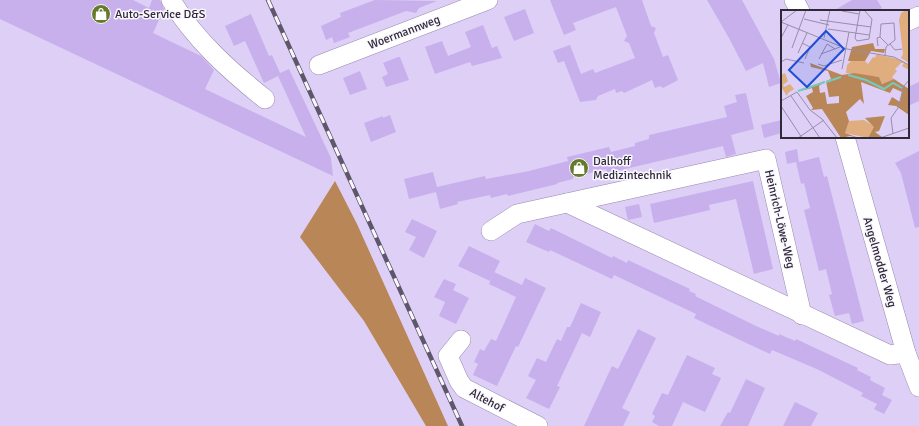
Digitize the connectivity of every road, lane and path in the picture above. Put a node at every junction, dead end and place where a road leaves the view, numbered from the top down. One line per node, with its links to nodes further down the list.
1 (171, 0): 8 (street)
2 (488, 0): 7 (street, Woermannweg)
3 (794, 0): 4 (street)
4 (799, 10)
5 (919, 16): 6 (street)
6 (909, 21)
7 (319, 65)
8 (265, 99)
9 (844, 138): 14 (street, Angelmodder Weg)
10 (567, 203): 11 (street, Heinrich-Löwe-Weg); 12 (street); 12 (street, Heinrich-Löwe-Weg)
11 (490, 232)
12 (802, 315): 14 (street)
13 (461, 340): 16 (street, Altehof)
14 (906, 353): 15 (street, Angelmodder Weg)
15 (919, 387)
16 (538, 426)

